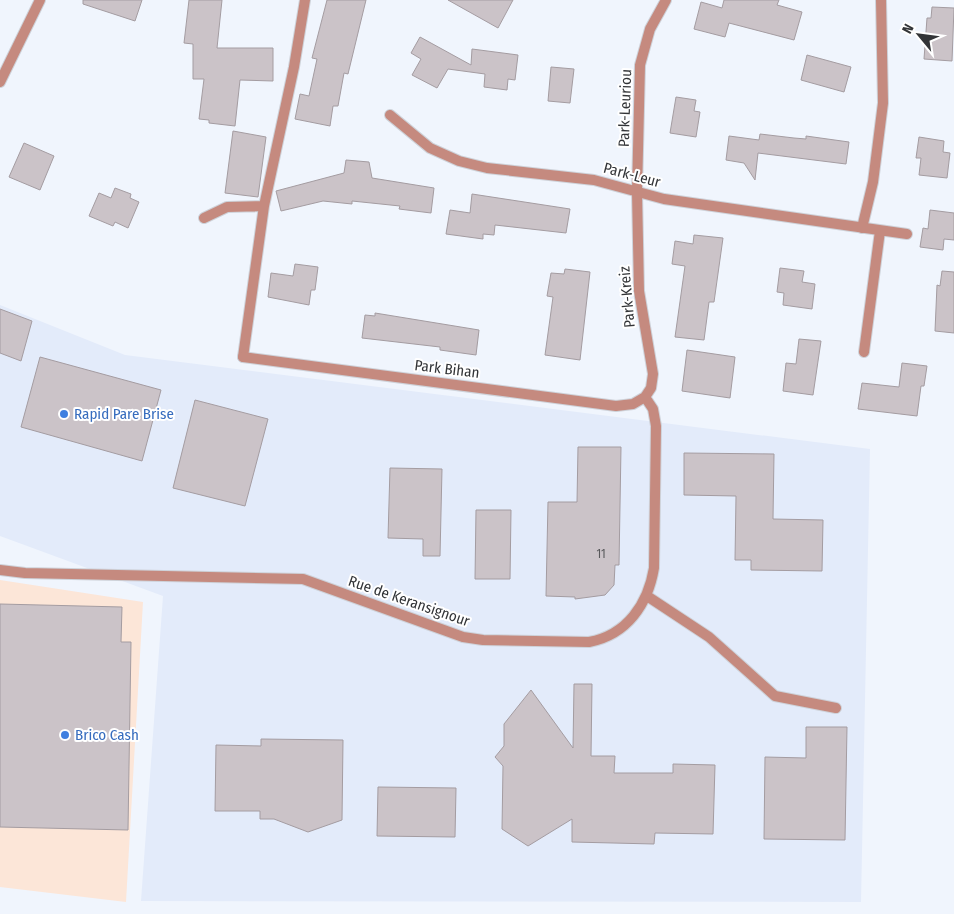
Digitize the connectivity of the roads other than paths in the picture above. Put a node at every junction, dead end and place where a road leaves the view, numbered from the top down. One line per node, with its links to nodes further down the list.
1 (40, 0): 5 (street)
2 (305, 0): 8 (street)
3 (666, 0): 7 (street, Park-Leuriou)
4 (882, 0): 10 (street)
5 (0, 82)
6 (390, 115): 7 (street, Park-Leur)
7 (637, 192): 10 (street, Park-Leur); 14 (street, Park-Kreiz)
8 (264, 206): 9 (street); 14 (street, Park Bihan)
9 (204, 218)
10 (862, 228): 11 (street, Park-Leur)
11 (880, 230): 12 (street, Park-Leur); 13 (street)
12 (907, 234)
13 (864, 352)
14 (645, 397): 16 (street, Rue de Keransignour)
15 (0, 570): 16 (street, Rue de Keransignour)
16 (647, 596): 17 (street)
17 (836, 708)

